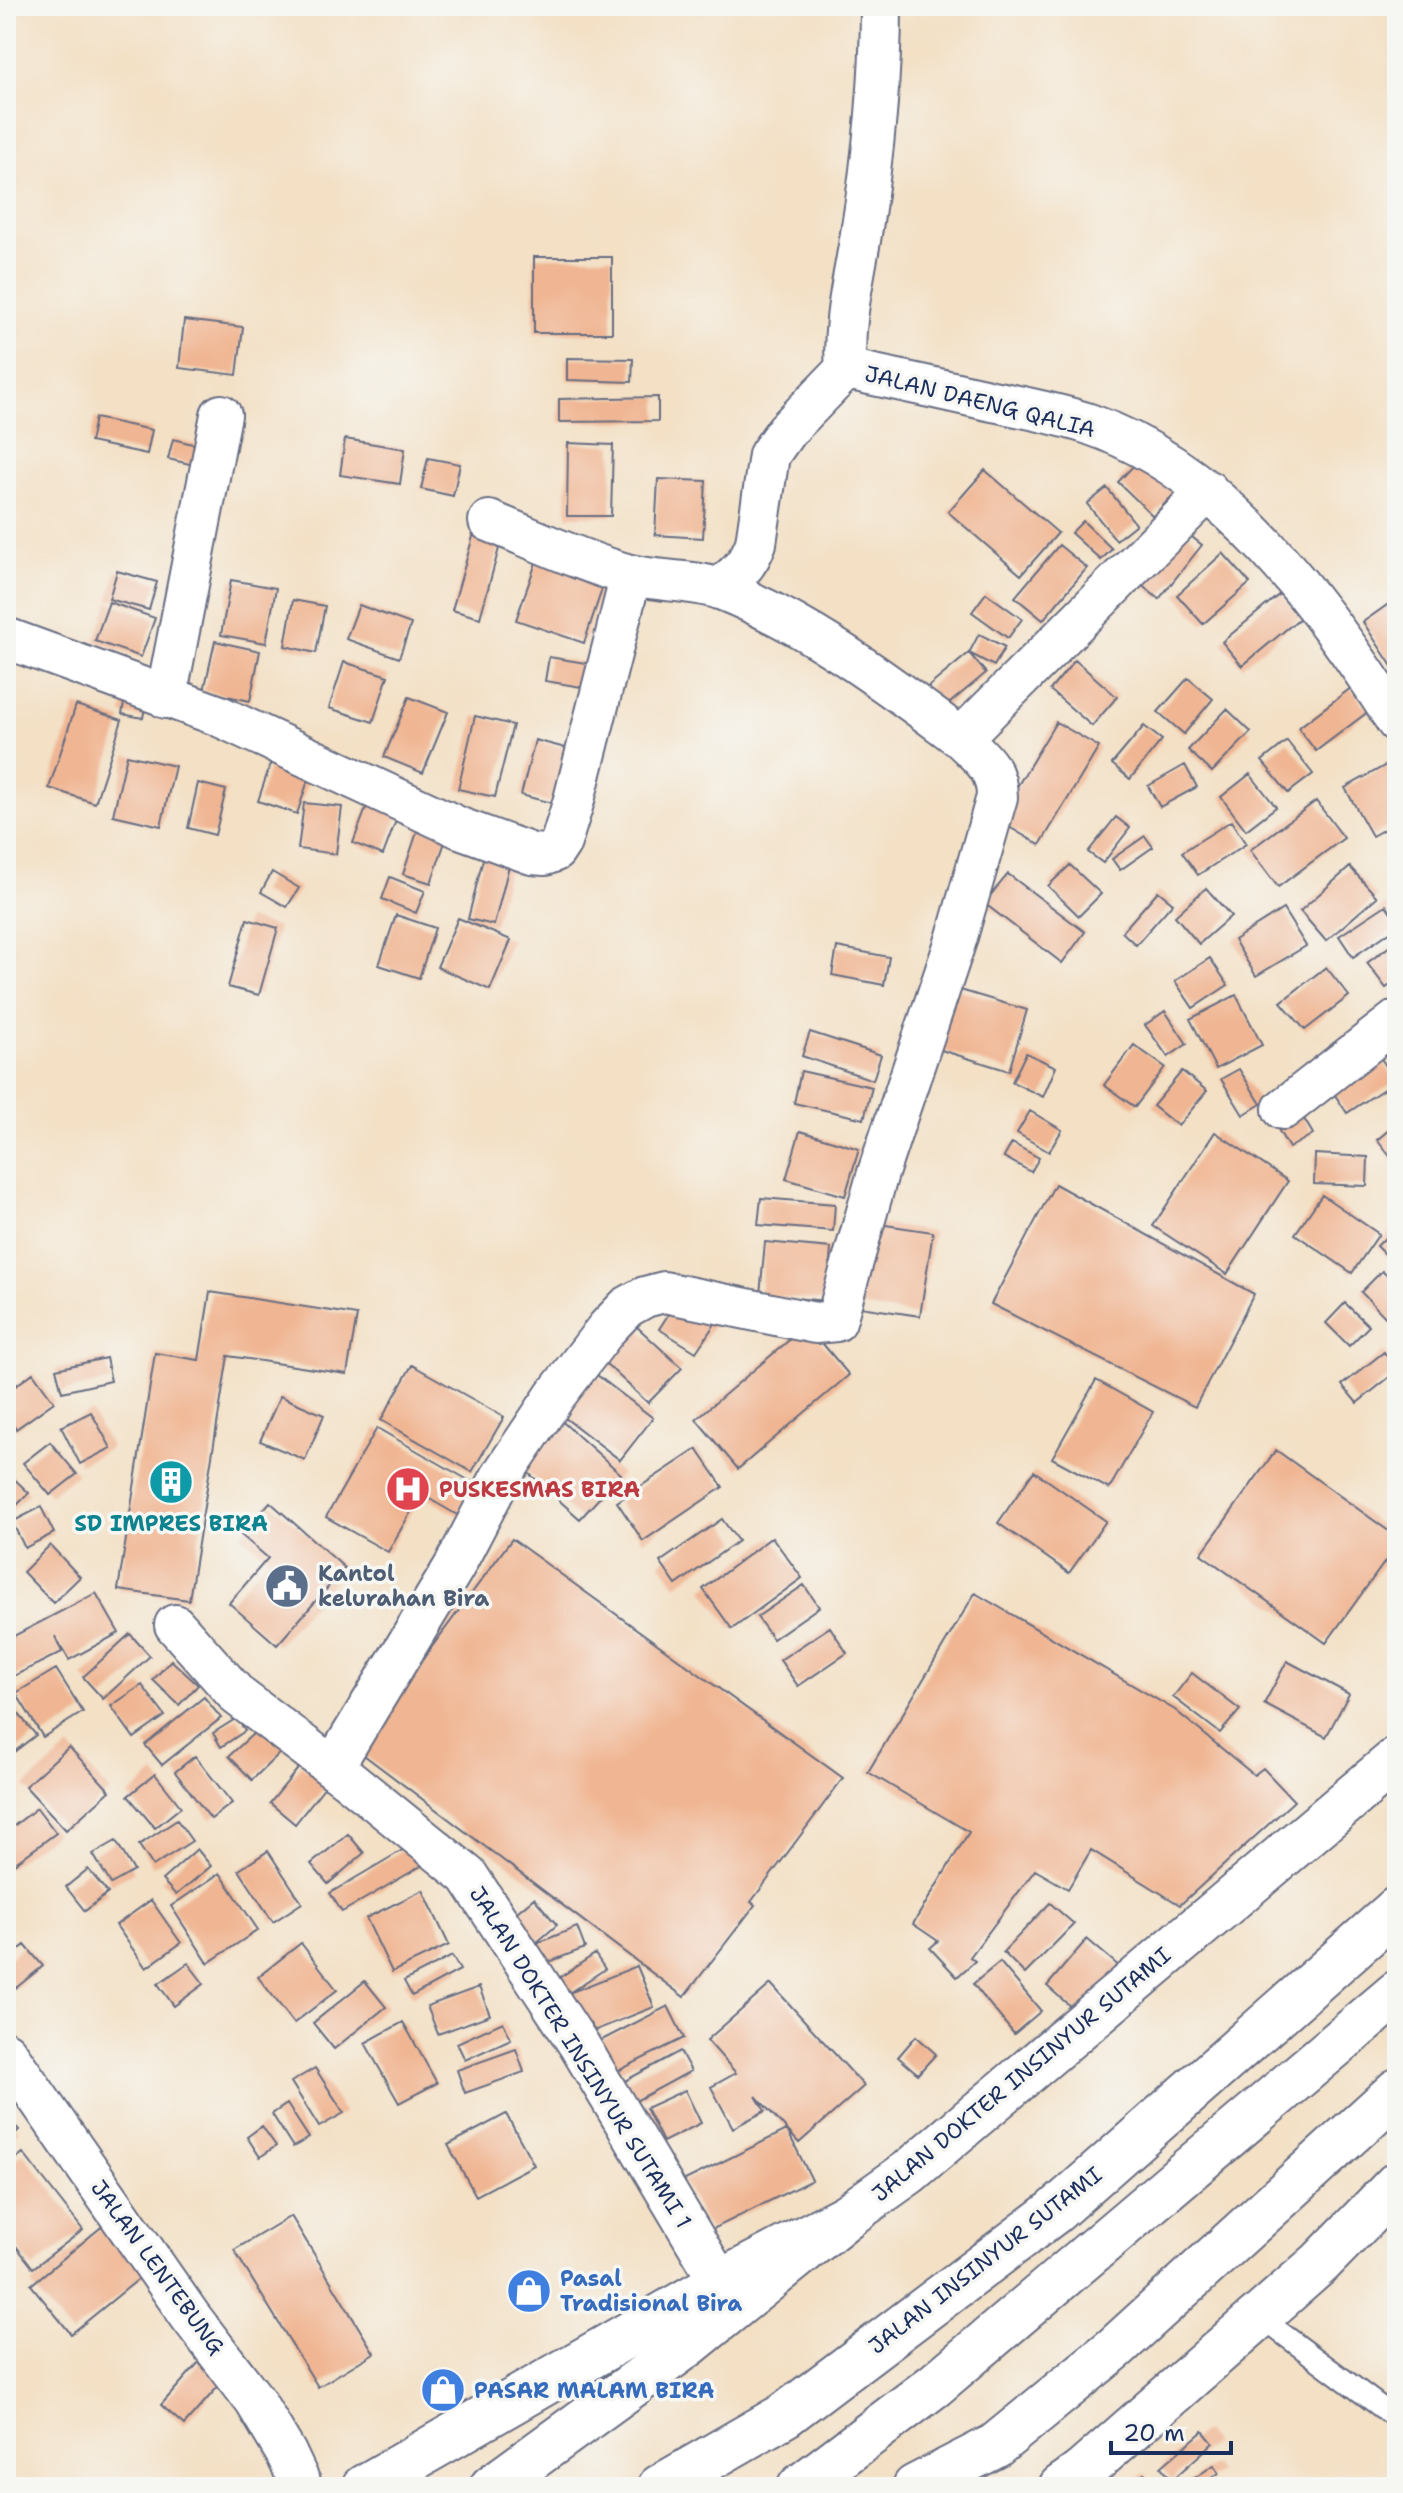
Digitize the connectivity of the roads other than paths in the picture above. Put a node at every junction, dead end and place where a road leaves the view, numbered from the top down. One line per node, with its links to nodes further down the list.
1 (881, 6): 2 (street)
2 (846, 369): 4 (street, JALAN DAENG QALIA); 7 (street, JALAN DAENG QALIA)
3 (221, 415): 9 (street)
4 (1208, 491): 10 (street, JALAN DAENG QALIA); 11 (street)
5 (489, 521): 6 (street)
6 (631, 575): 7 (street); 9 (street)
7 (719, 589): 11 (street)
8 (6, 638): 9 (street)
9 (166, 698)
10 (1397, 722)
11 (961, 738): 16 (street)
12 (1397, 1020): 13 (street)
13 (1283, 1109)
14 (175, 1625): 16 (street, JALAN DOKTER INSINYUR SUTAMI 1)
15 (1397, 1759): 22 (main road, JALAN DOKTER INSINYUR SUTAMI)
16 (333, 1767): 23 (street, JALAN DOKTER INSINYUR SUTAMI 1)
17 (1397, 1909): 30 (main road, JALAN INSINYUR SUTAMI)
18 (1397, 1993): 31 (main road)
19 (6, 2052): 27 (street, JALAN LENTEBUNG)
20 (1397, 2091): 32 (main road)
21 (1397, 2184): 24 (main road)
22 (847, 2216): 23 (main road, JALAN DOKTER INSINYUR SUTAMI); 29 (main road)
23 (720, 2282): 28 (main road, JALAN DOKTER INSINYUR SUTAMI)
24 (1260, 2317): 25 (lane); 26 (main road)
25 (1397, 2419)
26 (1072, 2482)
27 (302, 2487)
28 (364, 2487)
29 (492, 2487)
30 (660, 2487)
31 (800, 2487)
32 (915, 2487)

